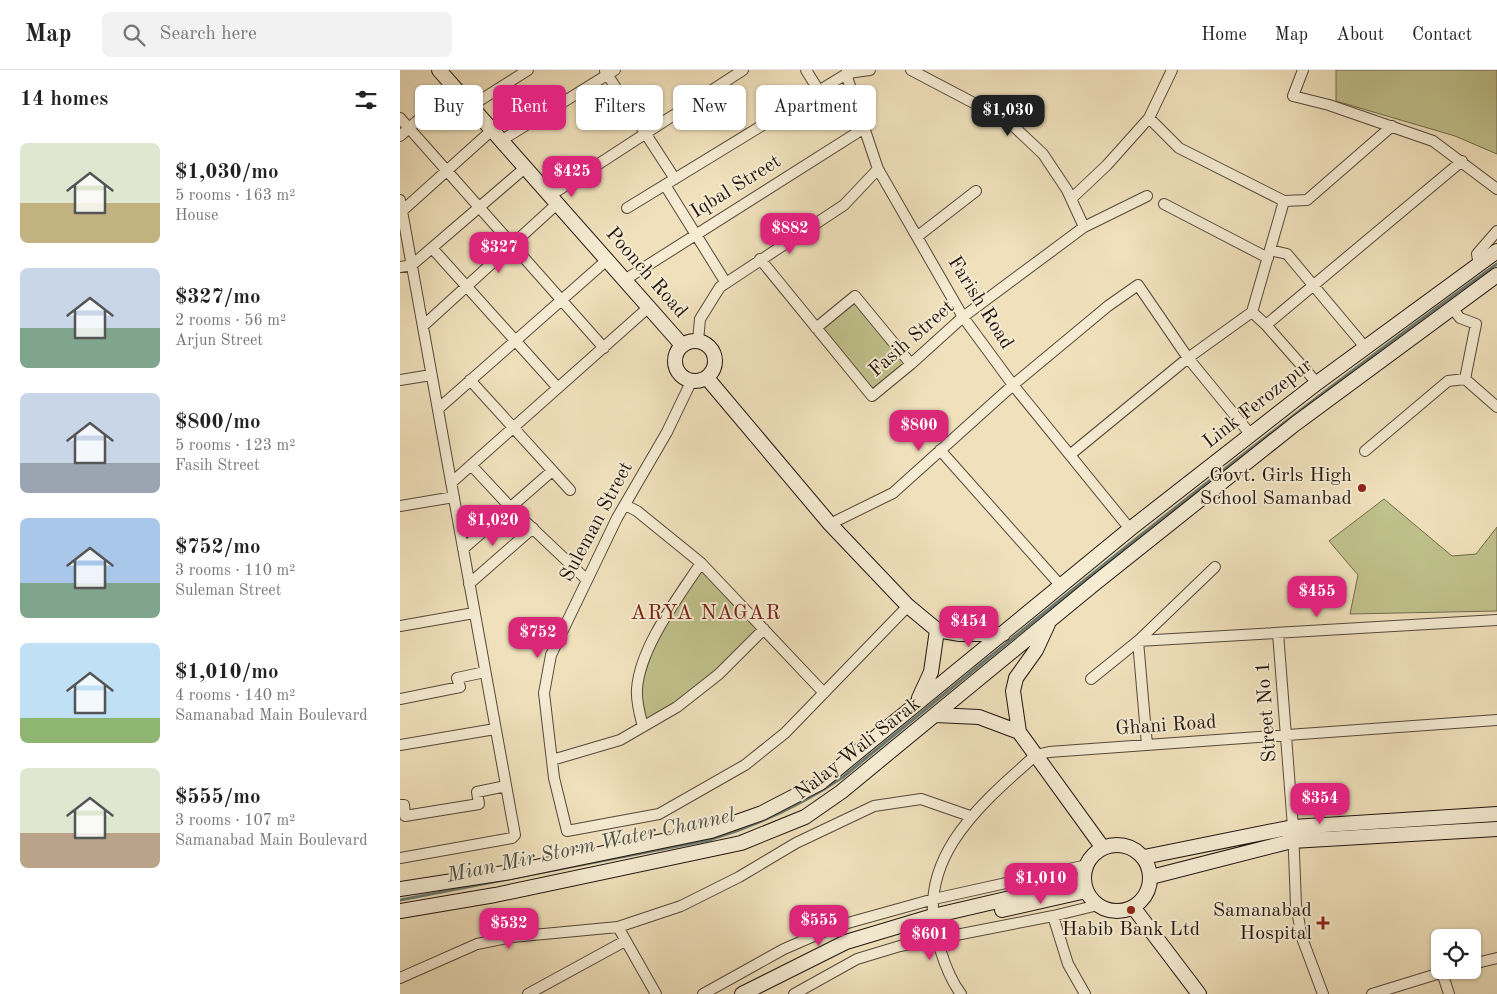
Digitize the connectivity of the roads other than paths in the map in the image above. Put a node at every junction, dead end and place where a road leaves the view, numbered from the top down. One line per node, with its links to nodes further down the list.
1 (439, 70): 11 (main road, Poonch Road)
2 (528, 70): 15 (street)
3 (743, 70): 26 (street)
4 (806, 70): 12 (street)
5 (870, 70): 10 (street)
6 (911, 70): 39 (street)
7 (1172, 70): 17 (street)
8 (1303, 70): 20 (street)
9 (609, 72): 26 (street); 28 (street)
10 (848, 72): 13 (street); 14 (street, Farish Road)
11 (452, 85)
12 (815, 85)
13 (828, 85)
14 (852, 85)
15 (483, 98)
16 (400, 118): 21 (street)
17 (1149, 118): 39 (street); 41 (street)
18 (483, 120): 23 (main road, Poonch Road)
19 (415, 121): 21 (street)
20 (1392, 126): 29 (street); 41 (street)
21 (408, 127): 27 (street); 32 (street)
22 (756, 129): 33 (street)
23 (492, 130): 28 (main road, Poonch Road); 32 (street)
24 (861, 130): 48 (street, Iqbal Street)
25 (867, 130): 31 (street, Farish Road)
26 (646, 134): 33 (street); 38 (street)
27 (400, 136)
28 (502, 140): 30 (main road, Poonch Road)
29 (1462, 161): 35 (street); 63 (street)
30 (526, 167): 38 (main road, Poonch Road); 43 (street)
31 (878, 169): 49 (street, Farish Road); 55 (street)
32 (448, 170): 43 (street); 45 (street)
33 (674, 179): 34 (street)
34 (665, 185): 44 (street); 48 (street)
35 (1497, 189)
36 (976, 191): 49 (street)
37 (1147, 196): 46 (street, Fasih Street)
38 (555, 199): 50 (street); 54 (main road, Poonch Road)
39 (1071, 199): 46 (street)
40 (400, 200): 45 (street)
41 (1284, 201): 53 (street)
42 (1164, 204): 53 (street)
43 (480, 207): 50 (street); 51 (street)
44 (627, 208)
45 (402, 211): 56 (street)
46 (1084, 227): 68 (street, Fasih Street)
47 (1497, 231): 57 (street)
48 (695, 234): 60 (street, Iqbal Street); 61 (street)
49 (918, 236): 68 (street, Farish Road)
50 (513, 244): 62 (street); 64 (street)
51 (432, 248): 56 (street); 62 (street)
52 (1497, 252): 57 (main road, Link Ferozepur)
53 (1269, 254): 63 (street); 67 (street)
54 (608, 259): 60 (main road, Poonch Road); 64 (street)
55 (760, 259): 61 (street); 71 (street, Fasih Street)
56 (412, 265): 58 (street); 70 (street)
57 (1479, 265): 75 (main road, Link Ferozepur)
58 (400, 267)
59 (1497, 275): 66 (main road, Link Ferozepur)
60 (626, 279): 65 (main road, Poonch Road)
61 (726, 283): 73 (street)
62 (467, 286): 70 (street); 72 (street)
63 (1313, 286): 69 (street); 75 (street)
64 (562, 300): 72 (street); 76 (street)
65 (650, 306): 74 (main road, Poonch Road); 76 (street)
66 (1452, 308): 83 (street); 88 (main road, Link Ferozepur)
67 (1252, 312): 69 (street); 77 (street)
68 (964, 317): 78 (street, Fasih Street); 85 (street, Farish Road)
69 (1266, 325): 86 (street)
70 (423, 326): 79 (street)
71 (816, 328): 78 (street); 78 (street, Fasih Street)
72 (516, 341): 82 (street); 87 (street)
73 (698, 341): 74 (main road); 80 (main road)
74 (682, 345): 84 (main road)
75 (1366, 347): 86 (main road, Link Ferozepur)
76 (604, 348): 87 (street)
77 (1188, 358): 85 (street); 92 (street); 95 (street)
78 (912, 364)
79 (432, 375): 81 (street); 90 (street)
80 (707, 378): 84 (main road); 104 (main road)
81 (400, 380)
82 (470, 380): 90 (street); 91 (street)
83 (1465, 380): 89 (street); 94 (street)
84 (691, 382): 101 (street, Suleman Street)
85 (1013, 385): 93 (street); 95 (street, Farish Road)
86 (1312, 387): 88 (main road); 92 (main road, Link Ferozepur)
87 (558, 388): 91 (street)
88 (1318, 406): 116 (main road, Link Ferozepur)
89 (1497, 407)
90 (438, 409): 98 (street)
91 (513, 428): 96 (street); 97 (street)
92 (1251, 435): 106 (main road, Link Ferozepur)
93 (940, 450): 104 (street); 112 (street)
94 (1365, 451)
95 (1071, 454): 106 (street, Farish Road)
96 (471, 465): 98 (street); 103 (street)
97 (552, 471): 99 (street); 103 (street)
98 (451, 483): 100 (street)
99 (570, 490)
100 (454, 497): 102 (street); 107 (street)
101 (625, 505): 108 (street); 110 (street, Suleman Street)
102 (400, 506)
103 (511, 508): 105 (street); 107 (street)
104 (830, 524): 113 (main road)
105 (533, 528): 110 (street); 111 (street)
106 (1130, 529): 112 (main road, Link Ferozepur)
107 (463, 549): 111 (street)
108 (701, 563): 118 (street); 130 (street)
109 (1216, 568): 122 (street)
110 (586, 579): 137 (street, Suleman Street)
111 (469, 584): 114 (street)
112 (1061, 586): 121 (main road, Link Ferozepur)
113 (908, 606): 119 (main road); 125 (street)
114 (474, 612): 117 (street); 123 (street)
115 (1497, 620): 120 (street)
116 (1049, 621): 128 (main road, Nalay Wali Sarak); 132 (main road)
117 (400, 626)
118 (764, 629): 125 (street); 130 (street)
119 (937, 630): 121 (main road); 127 (main road)
120 (1278, 632): 122 (street); 133 (street, Street No 1)
121 (1003, 634): 127 (main road, Nalay Wali Sarak)
122 (1138, 641): 124 (street); 134 (street)
123 (485, 672): 126 (street); 131 (street)
124 (1091, 679)
125 (824, 693): 137 (street, Suleman Street)
126 (400, 699)
127 (911, 707): 149 (main road, Nalay Wali Sarak)
128 (934, 715): 132 (main road); 153 (main road, Nalay Wali Sarak)
129 (1497, 720): 133 (street, Ghani Road)
130 (643, 727): 137 (street)
131 (495, 728): 135 (street); 138 (street)
132 (1019, 732): 136 (main road)
133 (1286, 737): 134 (street, Ghani Road); 142 (street, Street No 1)
134 (1147, 745): 136 (street, Ghani Road)
135 (400, 746)
136 (1036, 755): 141 (street); 145 (main road)
137 (552, 760)
138 (506, 786): 139 (street); 147 (street)
139 (400, 805)
140 (1497, 814): 142 (main road)
141 (970, 816): 154 (street); 160 (street)
142 (1293, 827): 144 (street, Street No 1); 146 (main road)
143 (1497, 829): 144 (main road)
144 (1292, 841): 150 (main road); 177 (street, Street No 1)
145 (1103, 848): 146 (main road); 148 (main road)
146 (1144, 857): 150 (main road)
147 (400, 858)
148 (1086, 865): 151 (main road); 154 (street)
149 (492, 875): 152 (main road, Nalay Wali Sarak); 153 (main road)
150 (1151, 877): 156 (main road)
151 (1085, 886): 155 (main road); 159 (main road)
152 (400, 890)
153 (495, 895): 157 (main road, Nalay Wali Sarak)
154 (934, 899): 159 (street); 170 (street)
155 (1098, 905): 156 (main road); 158 (street)
156 (1133, 907): 176 (main road)
157 (400, 911)
158 (1052, 916): 161 (street); 175 (street)
159 (933, 920): 161 (street); 171 (main road); 172 (main road)
160 (618, 927): 162 (street); 166 (street)
161 (936, 939): 173 (street); 174 (street)
162 (625, 942): 168 (street); 169 (street)
163 (1497, 958): 164 (street)
164 (1481, 962)
165 (1431, 976): 178 (street)
166 (400, 978)
167 (1447, 979): 179 (street)
168 (528, 994)
169 (656, 994)
170 (703, 994)
171 (742, 994)
172 (760, 994)
173 (794, 994)
174 (961, 994)
175 (1085, 994)
176 (1199, 994)
177 (1323, 994)
178 (1372, 994)
179 (1449, 994)

